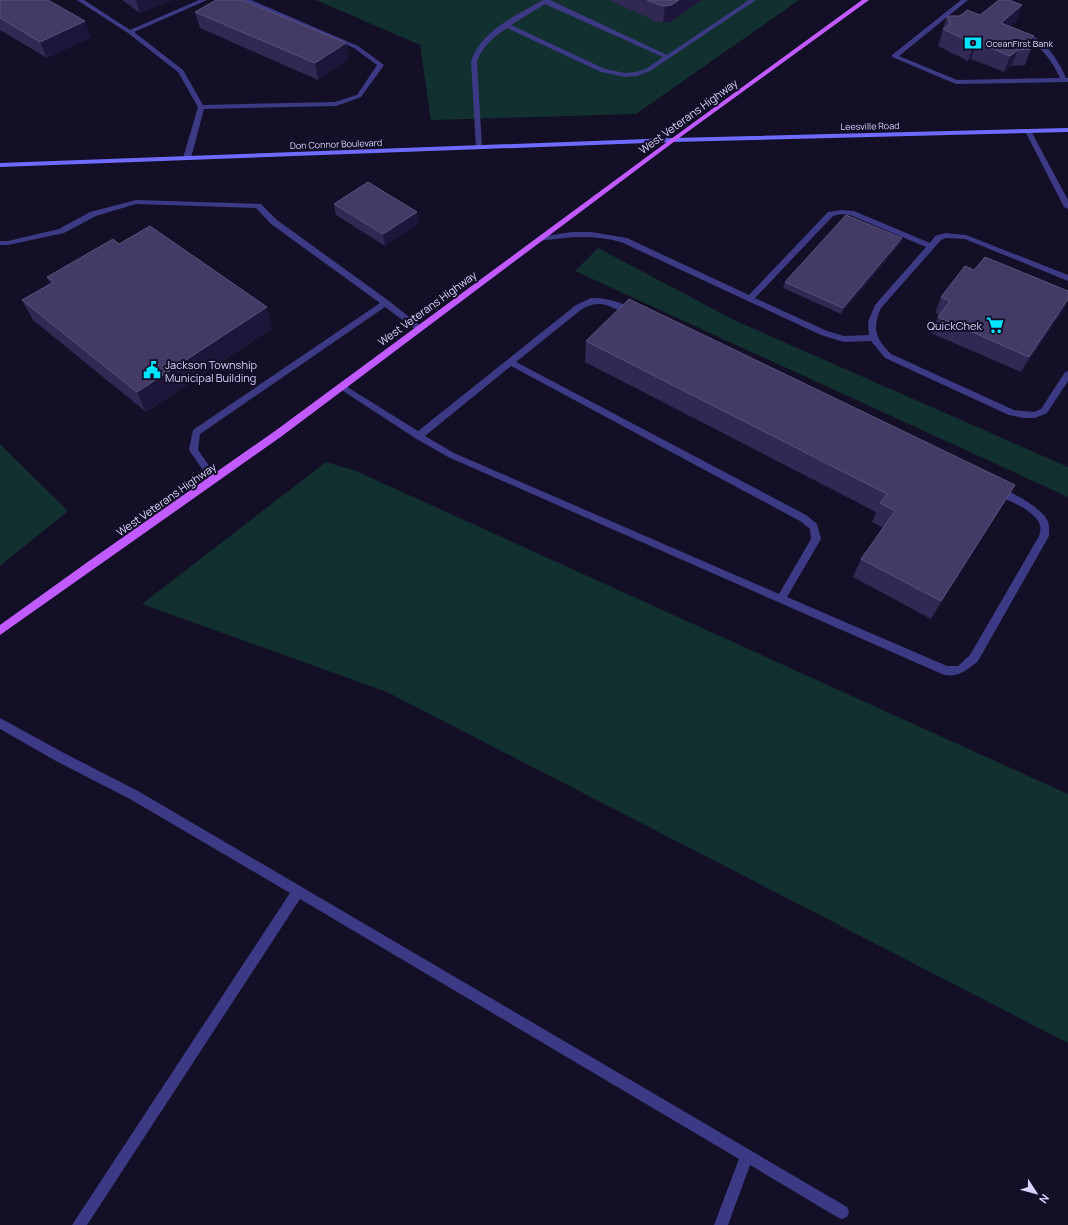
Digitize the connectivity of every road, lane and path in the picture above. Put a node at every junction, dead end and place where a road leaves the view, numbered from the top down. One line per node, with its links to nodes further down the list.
1 (80, 0): 12 (lane)
2 (204, 0): 12 (lane)
3 (246, 0): 15 (lane)
4 (753, 0): 13 (lane)
5 (866, 0): 18 (main road, West Veterans Highway)
6 (965, 0): 8 (lane)
7 (546, 1): 10 (lane); 13 (lane)
8 (956, 8): 9 (lane); 14 (lane)
9 (963, 11)
10 (506, 25): 13 (lane); 19 (lane)
11 (1013, 30): 14 (lane)
12 (130, 32): 15 (lane)
13 (667, 57)
14 (1066, 80)
15 (201, 107): 20 (lane)
16 (1068, 130): 17 (street, Leesville Road)
17 (1028, 131): 18 (street, Leesville Road); 22 (lane)
18 (673, 140): 19 (street, Don Connor Boulevard); 23 (main road, West Veterans Highway)
19 (478, 147): 20 (street, Don Connor Boulevard)
20 (187, 158): 21 (street, Don Connor Boulevard)
21 (0, 165)
22 (1068, 207)
23 (539, 239): 27 (lane); 30 (main road, West Veterans Highway)
24 (0, 243): 28 (lane)
25 (931, 246): 26 (lane); 27 (lane); 31 (lane)
26 (1068, 278)
27 (749, 299): 31 (lane)
28 (386, 304): 30 (lane); 36 (lane)
29 (638, 316): 32 (lane)
30 (419, 328): 34 (main road, West Veterans Highway)
31 (873, 338): 33 (lane)
32 (510, 362): 35 (lane); 38 (lane)
33 (1068, 374)
34 (341, 387): 35 (lane); 36 (main road, West Veterans Highway)
35 (418, 436): 38 (lane)
36 (214, 480): 39 (main road, West Veterans Highway)
37 (990, 488): 38 (lane)
38 (781, 599)
39 (0, 630)
40 (0, 723): 41 (lane)
41 (298, 892): 42 (lane); 44 (lane)
42 (747, 1156): 43 (lane); 45 (lane)
43 (842, 1212)
44 (78, 1225)
45 (721, 1225)

